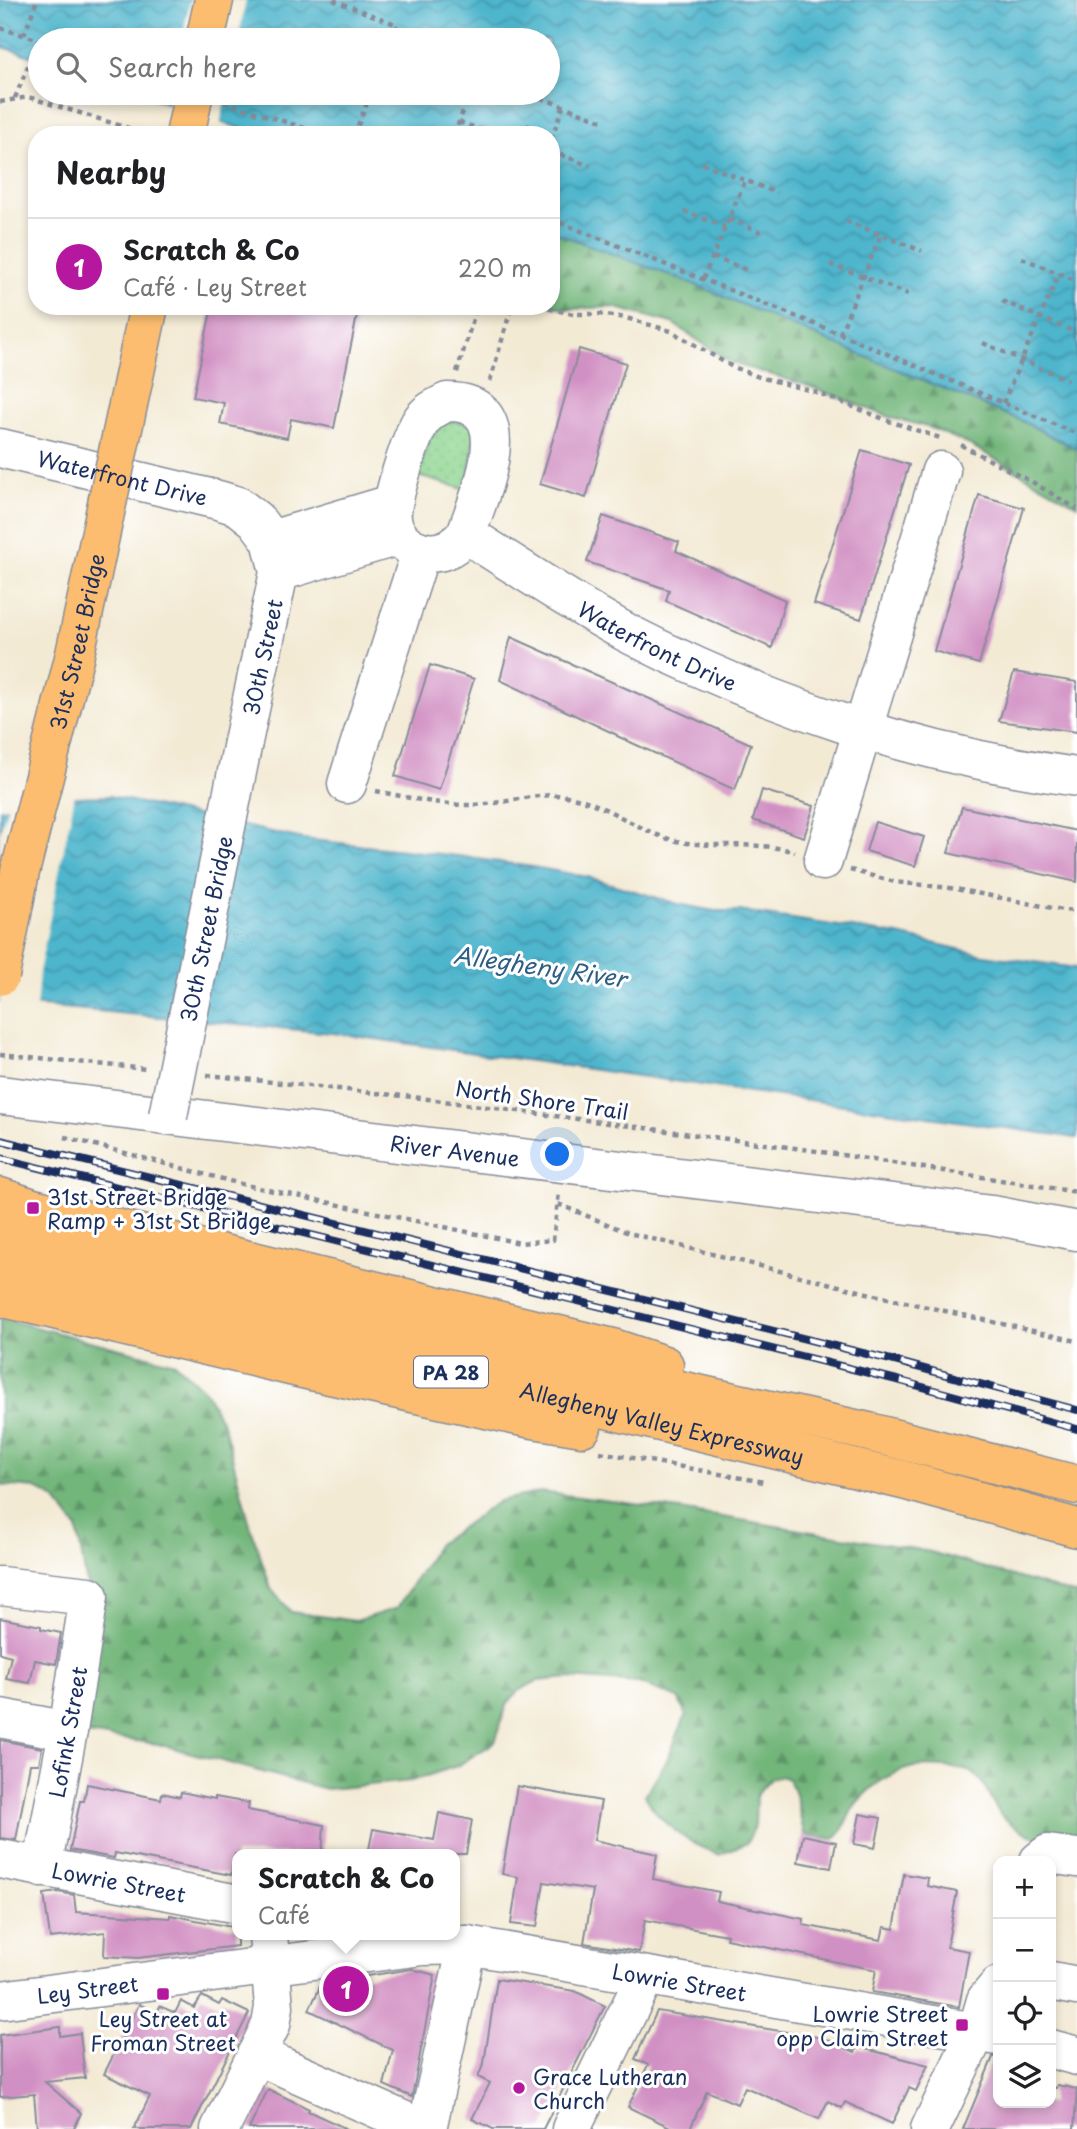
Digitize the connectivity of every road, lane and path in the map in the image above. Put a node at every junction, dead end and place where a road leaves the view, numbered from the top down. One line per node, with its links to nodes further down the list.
1 (37, 0): 7 (path)
2 (214, 0): 5 (main road)
3 (333, 0): 6 (path)
4 (0, 27): 7 (path)
5 (208, 28)
6 (397, 28)
7 (24, 35): 8 (path)
8 (28, 36)
9 (28, 68): 11 (path)
10 (28, 97): 11 (path)
11 (15, 99): 12 (path)
12 (0, 104)
13 (54, 105): 22 (path)
14 (201, 105): 23 (main road)
15 (234, 105): 24 (path)
16 (365, 105): 25 (path)
17 (464, 105): 20 (path)
18 (558, 105): 19 (path)
19 (563, 107): 21 (path); 28 (path)
20 (458, 122): 26 (path); 27 (path)
21 (606, 122)
22 (123, 126)
23 (190, 126)
24 (298, 126)
25 (357, 126)
26 (457, 126)
27 (470, 126)
28 (556, 126)
29 (560, 154): 31 (path)
30 (702, 163): 32 (path)
31 (590, 166)
32 (745, 181): 33 (path); 35 (path)
33 (777, 194)
34 (684, 211): 38 (path)
35 (729, 219): 38 (path); 39 (path)
36 (846, 221): 40 (path)
37 (560, 223): 48 (path)
38 (726, 227): 42 (path)
39 (763, 233)
40 (881, 234): 41 (path); 47 (path)
41 (922, 251)
42 (713, 257): 45 (path); 48 (path)
43 (1022, 258): 46 (path)
44 (830, 264): 47 (path)
45 (747, 270)
46 (1059, 274): 49 (path); 56 (path)
47 (864, 276): 50 (path); 58 (path)
48 (704, 279): 58 (path)
49 (1077, 281)
50 (908, 294)
51 (1002, 301): 56 (path)
52 (560, 311): 66 (path)
53 (147, 315): 77 (main road, 31st Street Bridge, bridge)
54 (476, 315): 63 (path)
55 (509, 315): 63 (path)
56 (1040, 317): 57 (path); 60 (path)
57 (1077, 333)
58 (840, 334): 62 (path)
59 (983, 343): 60 (path)
60 (1022, 359): 61 (path); 62 (path)
61 (1068, 380)
62 (1003, 402): 64 (path)
63 (462, 407): 68 (street); 69 (street)
64 (1077, 434)
65 (0, 448): 70 (street, Waterfront Drive)
66 (945, 451): 67 (path); 71 (street)
67 (1077, 509)
68 (404, 530): 69 (street); 70 (street); 74 (street)
69 (466, 534): 71 (street, Waterfront Drive)
70 (275, 556): 72 (street, 30th Street)
71 (864, 729): 73 (street, Waterfront Drive); 75 (street)
72 (243, 742): 82 (street, 30th Street Bridge, bridge)
73 (1077, 777)
74 (347, 785): 75 (path)
75 (823, 861): 76 (path)
76 (1077, 911)
77 (0, 976)
78 (0, 1054): 79 (path)
79 (156, 1070)
80 (197, 1074): 84 (path, North Shore Trail)
81 (0, 1095): 82 (street, River Avenue)
82 (168, 1116): 87 (street, River Avenue)
83 (65, 1137): 90 (path)
84 (1077, 1192)
85 (0, 1197): 91 (main road)
86 (0, 1227): 91 (main road, Allegheny Valley Expressway / PA 28)
87 (1077, 1231)
88 (0, 1262): 92 (main road, Allegheny Valley Expressway / PA 28)
89 (0, 1297): 92 (main road)
90 (1077, 1341)
91 (869, 1433): 93 (main road, Allegheny Valley Expressway / PA 28)
92 (903, 1480): 94 (main road, Allegheny Valley Expressway / PA 28)
93 (1077, 1485)
94 (1077, 1528)
95 (0, 1586): 97 (street, Lofink Street)
96 (0, 1718): 97 (street)
97 (68, 1731): 101 (street, Lofink Street)
98 (1045, 1856): 99 (street)
99 (1077, 1858)
100 (0, 1859): 101 (street, Lowrie Street)
101 (42, 1868): 102 (street, Lowrie Street)
102 (232, 1903)
103 (415, 1940): 104 (street, Lowrie Street); 105 (street, Ley Street)
104 (467, 1945): 106 (street, Lowrie Street); 116 (street)
105 (268, 1951): 110 (street, Ley Street); 113 (street)
106 (645, 1977): 111 (street, Lowrie Street); 117 (street)
107 (1056, 1982): 108 (street)
108 (1077, 1986)
109 (993, 1992): 111 (street)
110 (0, 2000)
111 (988, 2034): 118 (street)
112 (1056, 2050): 114 (street)
113 (256, 2056): 115 (street); 116 (street)
114 (1077, 2056)
115 (220, 2129)
116 (425, 2129)
117 (571, 2129)
118 (930, 2129)

